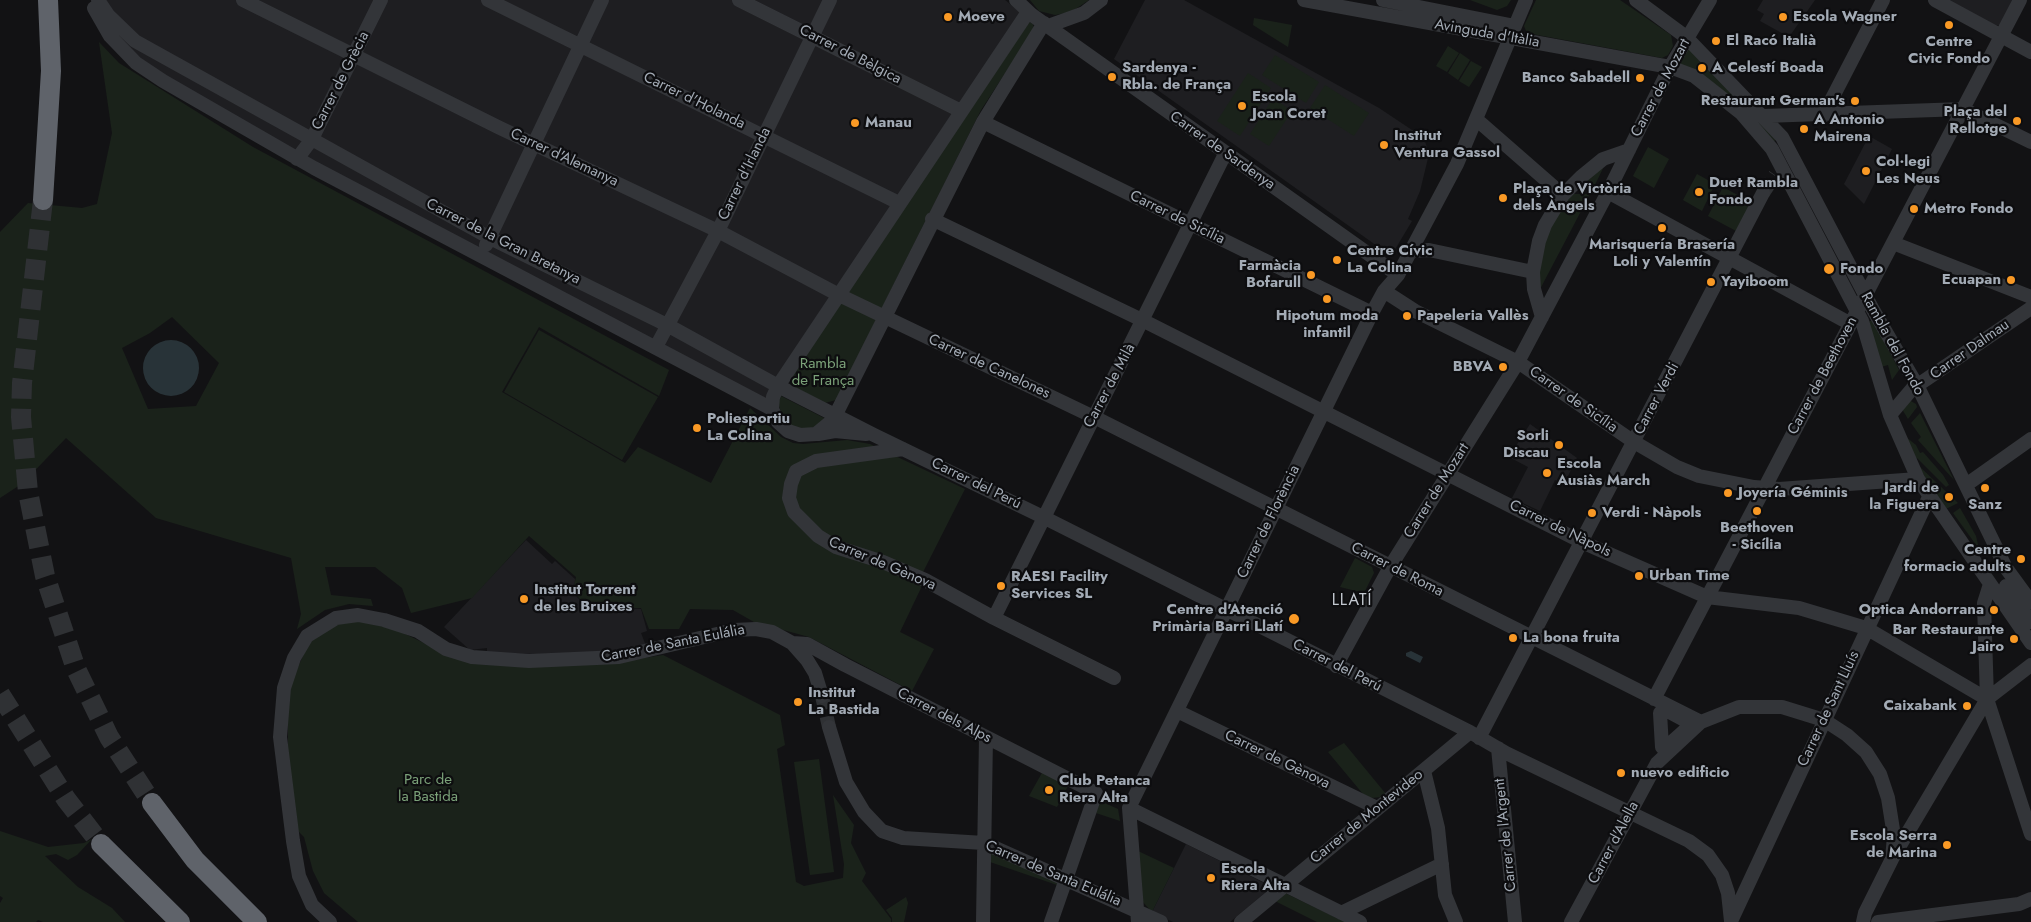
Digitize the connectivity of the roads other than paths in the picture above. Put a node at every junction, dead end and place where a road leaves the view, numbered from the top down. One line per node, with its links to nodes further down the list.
1 (48, 0): 49 (highway)
2 (92, 0): 31 (street, Carrer de la Gran Bretanya)
3 (98, 0): 29 (street, Carrer de la Gran Bretanya)
4 (243, 0): 28 (street, Carrer d'Alemanya)
5 (381, 0): 28 (street, Carrer de Grècia)
6 (488, 0): 26 (street, Carrer d'Holanda)
7 (602, 0): 26 (street)
8 (739, 0): 23 (street, Carrer de Bèlgica)
9 (830, 0): 23 (street, Carrer d'Irlanda)
10 (1016, 0): 20 (street, Carrer de Sardenya)
11 (1102, 0): 21 (street)
12 (1304, 0): 22 (street, Avinguda d'Itàlia)
13 (1383, 0): 22 (street, Avinguda d'Itàlia)
14 (1526, 0): 22 (street, Carrer de Florència)
15 (1636, 0): 25 (street, Rambla del Fondo)
16 (1710, 0): 25 (street, Carrer de Mozart)
17 (1883, 0): 35 (street)
18 (1935, 0): 24 (street)
19 (2020, 0): 24 (street, Carrer de Beethoven)
20 (1028, 12): 21 (street, Carrer de Sardenya); 33 (street)
21 (1046, 25): 37 (street); 43 (street, Carrer de Sardenya)
22 (1513, 32): 30 (street, Avinguda d'Itàlia); 36 (street, Carrer de Florència)
23 (812, 36): 33 (street, Carrer de Bèlgica); 38 (street, Carrer d'Irlanda)
24 (2002, 36): 27 (street); 32 (street, Carrer de Beethoven)
25 (1686, 37): 30 (street, Carrer de Mozart); 34 (street, Rambla del Fondo)
26 (581, 46): 38 (street, Carrer d'Holanda); 41 (street)
27 (2031, 52)
28 (354, 55): 39 (street, Carrer de Grècia); 41 (street, Carrer d'Alemanya)
29 (173, 63): 31 (street); 39 (street, Carrer de la Gran Bretanya)
30 (1670, 67): 42 (street, Carrer de Mozart); 45 (street, Rambla del Fondo)
31 (164, 81): 44 (street, Carrer de la Gran Bretanya)
32 (1963, 109): 35 (street); 40 (street); 55 (street, Carrer de Beethoven)
33 (961, 111): 50 (street)
34 (1764, 116): 35 (street); 45 (street, Rambla del Fondo)
35 (1823, 116)
36 (1476, 119): 48 (street); 56 (street, Carrer de Florència)
37 (983, 122): 51 (street); 52 (street, Carrer de Sicília)
38 (764, 135): 50 (street, Carrer d'Holanda); 53 (street, Carrer d'Irlanda)
39 (312, 139): 44 (street, Carrer de Grècia); 54 (street, Carrer de la Gran Bretanya)
40 (2031, 142)
41 (532, 143): 53 (street, Carrer d'Alemanya); 54 (street)
42 (1628, 150): 46 (street, Carrer de Mozart); 48 (street, Carrer de Mozart)
43 (1225, 154): 52 (street, Carrer de Milà); 60 (street, Carrer de Sardenya)
44 (297, 159): 57 (street, Carrer de la Gran Bretanya)
45 (1783, 166): 63 (street, Rambla del Fondo); 69 (street, Rambla del Fondo)
46 (1608, 192): 58 (street, Rambla del Fondo); 68 (street, Carrer de Mozart)
47 (1763, 193): 58 (street, Carrer Verdi)
48 (1563, 195): 59 (street, Carrer de Mozart)
49 (43, 200)
50 (899, 203): 62 (street)
51 (932, 219): 67 (street); 70 (street, Carrer de Nàpols)
52 (1190, 224): 66 (street, Carrer de Sicília); 70 (street, Carrer de Milà)
53 (718, 231): 62 (street, Carrer d'Alemanya); 71 (street, Carrer d'Irlanda)
54 (490, 238): 57 (street); 71 (street, Carrer de la Gran Bretanya)
55 (1893, 243): 63 (street, Carrer de Beethoven); 64 (street)
56 (1411, 251): 59 (street); 60 (street, Carrer de Florència)
57 (480, 256): 72 (street, Carrer de la Gran Bretanya)
58 (1730, 259): 69 (street, Rambla del Fondo); 84 (street, Carrer Verdi)
59 (1534, 272): 68 (street, Carrer de Mozart)
60 (1398, 275): 61 (street, Carrer de Florència)
61 (1384, 291): 66 (street, Carrer de Florència); 73 (street, Carrer de Sicília)
62 (838, 295): 67 (street, Carrer d'Alemanya); 74 (street)
63 (1866, 296): 69 (street, Carrer de Beethoven); 75 (street, Rambla del Fondo)
64 (2031, 297)
65 (2031, 308): 75 (street, Carrer Dalmau)
66 (1372, 313): 77 (street, Carrer de Florència)
67 (884, 317): 78 (street); 80 (street, Carrer de Canelones)
68 (1542, 317): 73 (street, Carrer de Mozart)
69 (1853, 317): 79 (street, Rambla del Fondo); 89 (street, Carrer de Beethoven)
70 (1144, 321): 77 (street, Carrer de Nàpols); 80 (street, Carrer de Milà)
71 (669, 326): 72 (street, Carrer d'Irlanda); 74 (street, Carrer de la Gran Bretanya)
72 (656, 347): 76 (street, Carrer de la Gran Bretanya)
73 (1518, 362): 84 (street, Carrer de Sicília); 86 (street, Carrer de Mozart)
74 (778, 386): 76 (street); 78 (street, Carrer de la Gran Bretanya)
75 (1918, 387): 79 (street, Carrer Dalmau); 88 (street, Rambla del Fondo)
76 (772, 409): 81 (street)
77 (1324, 411): 86 (street, Carrer de Nàpols); 91 (street, Carrer de Florència)
78 (836, 415): 81 (street); 82 (street, Carrer del Perú)
79 (1890, 415): 87 (street, Rambla del Fondo)
80 (1094, 417): 91 (street, Carrer de Roma); 92 (street, Carrer de Milà)
81 (816, 434): 82 (street, Carrer del Perú)
82 (874, 435): 85 (street, Carrer del Perú)
83 (2031, 439): 88 (street)
84 (1634, 442): 89 (street, Carrer de Sicília); 93 (street, Carrer Verdi)
85 (903, 449): 92 (street, Carrer del Perú); 101 (street, Carrer de Gènova)
86 (1447, 473): 93 (street, Carrer de Nàpols); 94 (street, Carrer de Mozart)
87 (1918, 479): 89 (street, Carrer de Sicília); 90 (street, Rambla del Fondo)
88 (1966, 485): 95 (street, Rambla del Fondo)
89 (1765, 488): 98 (street, Carrer de Beethoven)
90 (1929, 497): 96 (street, Rambla del Fondo); 103 (street, Carrer de Sant Lluís)
91 (1275, 509): 94 (street, Carrer de Roma); 100 (street, Carrer de Florència)
92 (1043, 517): 100 (street, Carrer del Perú); 101 (street, Carrer de Milà)
93 (1582, 542): 98 (street, Carrer de Nàpols); 104 (street, Carrer Verdi)
94 (1390, 567): 104 (street, Carrer de Roma); 108 (street, Carrer de Mozart)
95 (2007, 569): 96 (street); 99 (street, Rambla del Fondo)
96 (1990, 584): 106 (street, Rambla del Fondo); 112 (street)
97 (2006, 586): 102 (street)
98 (1707, 597): 103 (street, Carrer de Nàpols); 111 (street, Carrer de Beethoven)
99 (2031, 602)
100 (1226, 610): 108 (street, Carrer del Perú); 113 (street, Carrer de Florència)
101 (994, 618): 109 (street, Carrer de Gènova)
102 (2031, 622)
103 (1866, 628): 112 (street, Carrer de Nàpols); 114 (street, Carrer de Sant Lluís)
104 (1532, 639): 111 (street, Carrer de Roma); 117 (street, Carrer Verdi)
105 (792, 643): 110 (street, Carrer de Santa Eulália); 118 (street, Carrer dels Alps); 139 (street, Carrer de Santa Eulália)
106 (2031, 643)
107 (2031, 665): 112 (street)
108 (1336, 666): 117 (street, Carrer del Perú)
109 (1114, 678)
110 (822, 696)
111 (1654, 699): 115 (street, Carrer de Roma); 120 (street, Carrer d'Alella)
112 (1986, 699): 126 (street); 129 (street)
113 (1177, 712): 123 (street, Carrer de Florència); 124 (street, Carrer de Gènova)
114 (1824, 720): 115 (street, Carrer d'Alella); 129 (street, Carrer d'Alella); 148 (street, Carrer de Sant Lluís)
115 (1701, 722): 120 (street, Carrer d'Alella)
116 (829, 727): 127 (street, Carrer de Santa Eulália)
117 (1474, 735): 119 (street, Carrer del Perú); 121 (street, Carrer de Montevideo)
118 (986, 737): 127 (street); 131 (street, Carrer dels Alps)
119 (1498, 748): 125 (street, Carrer del Perú); 146 (street, Carrer de l'Argent)
120 (1656, 762): 125 (street, Carrer d'Alella)
121 (1424, 771): 124 (street, Carrer de Montevideo); 130 (street)
122 (152, 803): 138 (highway)
123 (1129, 808): 132 (street); 135 (street)
124 (1377, 808): 132 (street, Carrer de Montevideo)
125 (1631, 812): 147 (street, Carrer d'Alella); 148 (street, Carrer del Perú)
126 (2031, 834)
127 (984, 843): 131 (street, Carrer de Santa Eulália); 140 (street)
128 (101, 844): 137 (highway)
129 (1892, 860): 149 (street)
130 (1442, 864): 134 (street); 145 (street)
131 (1066, 878): 135 (street, Carrer de Santa Eulália); 141 (street)
132 (1285, 885): 134 (street); 143 (street, Carrer de Montevideo)
133 (2031, 899): 136 (street)
134 (1341, 913): 144 (street)
135 (1138, 916): 142 (street, Carrer de Santa Eulália)
136 (1949, 918): 150 (street)
137 (180, 922)
138 (256, 922)
139 (330, 922)
140 (983, 922)
141 (1050, 922)
142 (1161, 922)
143 (1241, 922)
144 (1360, 922)
145 (1456, 922)
146 (1516, 922)
147 (1571, 922)
148 (1731, 922)
149 (1863, 922)
150 (1878, 922)

